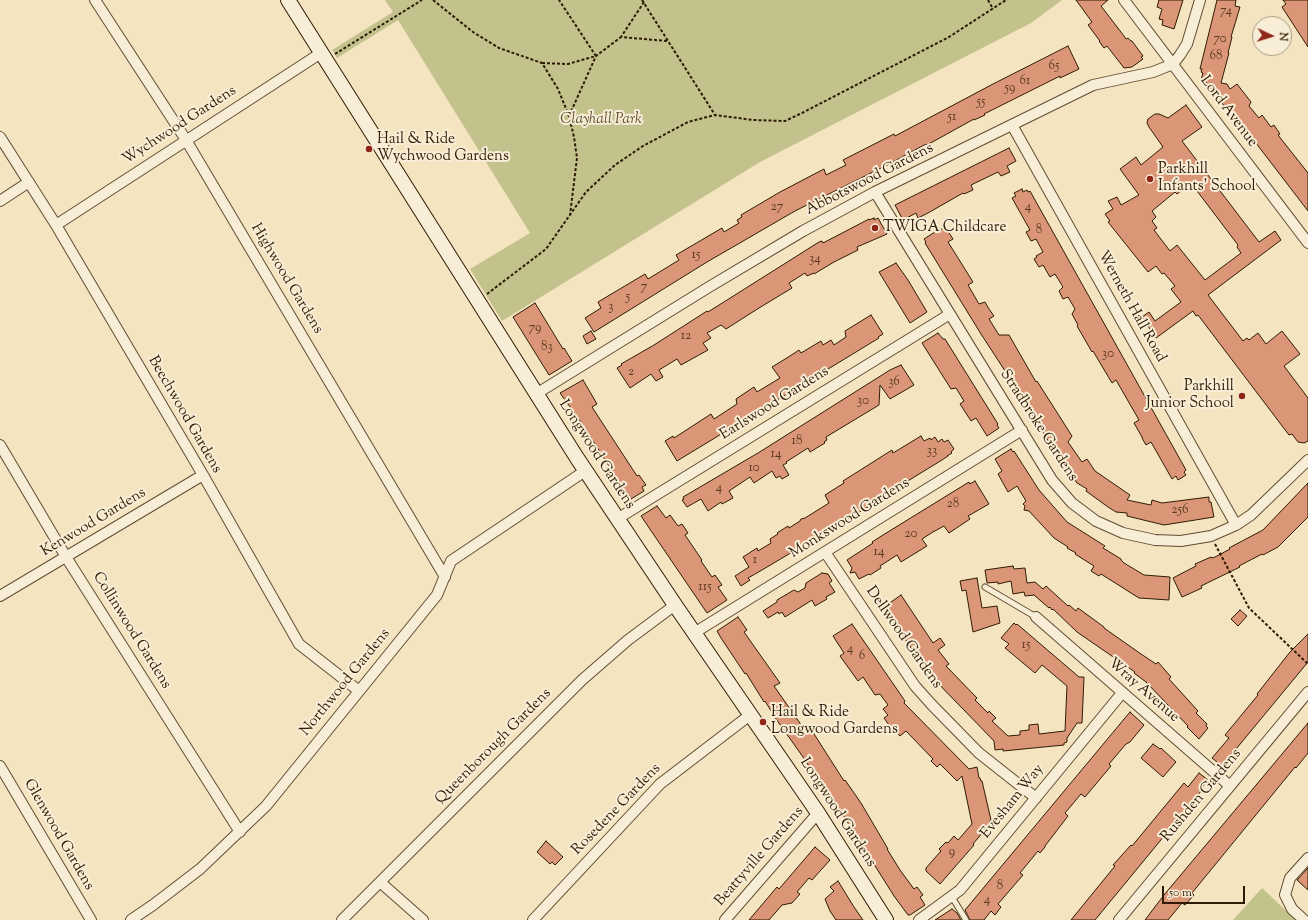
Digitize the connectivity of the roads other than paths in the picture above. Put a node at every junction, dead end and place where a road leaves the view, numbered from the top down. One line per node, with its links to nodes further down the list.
1 (95, 0): 9 (street, Highwood Gardens)
2 (288, 0): 5 (street, Longwood Gardens)
3 (1124, 0): 6 (street, Lord Avenue)
4 (1200, 0): 6 (street)
5 (323, 56): 9 (street, Wychwood Gardens); 16 (street, Longwood Gardens)
6 (1173, 64): 7 (street, Abbotswood Gardens); 14 (street, Lord Avenue)
7 (1012, 125): 11 (street, Abbotswood Gardens); 23 (street, Werneth Hall Road)
8 (0, 137): 10 (street, Beechwood Gardens)
9 (186, 140): 13 (street, Wychwood Gardens); 26 (street, Highwood Gardens)
10 (29, 182): 12 (street); 13 (street, Beechwood Gardens)
11 (875, 192): 15 (street, Stradbroke Gardens); 16 (street, Abbotswood Gardens)
12 (0, 200)
13 (56, 225): 21 (street, Beechwood Gardens)
14 (1308, 243)
15 (950, 314): 17 (street, Stradbroke Gardens); 22 (street, Earlswood Gardens)
16 (539, 398): 20 (street, Longwood Gardens)
17 (1022, 430): 23 (street, Stradbroke Gardens); 24 (street, Monkswood Gardens)
18 (0, 445): 25 (street, Collinwood Gardens)
19 (1308, 460): 23 (street, Stradbroke Gardens)
20 (585, 471): 22 (street, Longwood Gardens); 26 (street, Northwood Gardens)
21 (203, 476): 25 (street, Kenwood Gardens); 32 (street, Beechwood Gardens)
22 (617, 519): 29 (street, Longwood Gardens)
23 (1236, 525)
24 (825, 552): 31 (street, Monkswood Gardens); 38 (street, Dellwood Gardens)
25 (66, 557): 28 (street, Kenwood Gardens); 40 (street, Collinwood Gardens)
26 (445, 577): 32 (street, Northwood Gardens)
27 (985, 587): 30 (lane)
28 (0, 596)
29 (675, 605): 31 (street, Longwood Gardens); 42 (street, Queenborough Gardens)
30 (1036, 617): 34 (street, Wray Avenue)
31 (694, 633): 35 (street, Longwood Gardens)
32 (359, 691): 40 (street, Northwood Gardens)
33 (1308, 692): 37 (street, Rushden Gardens)
34 (1122, 693): 37 (street, Wray Avenue); 38 (street, Evesham Way)
35 (750, 714): 39 (street, Longwood Gardens); 48 (street, Rosedene Gardens)
36 (0, 766): 44 (street, Glenwood Gardens)
37 (1230, 786): 53 (street, Rushden Gardens)
38 (1036, 798): 43 (street, Evesham Way)
39 (818, 813): 49 (street, Beattyville Gardens); 50 (street, Longwood Gardens)
40 (240, 832): 45 (street, Northwood Gardens)
41 (1308, 858): 54 (street)
42 (380, 882): 46 (street, Queenborough Gardens); 47 (street)
43 (952, 897): 51 (street, Evesham Way); 52 (lane)
44 (91, 920)
45 (131, 920)
46 (342, 920)
47 (423, 920)
48 (533, 920)
49 (725, 920)
50 (886, 920)
51 (919, 920)
52 (966, 920)
53 (1119, 920)
54 (1304, 920)

